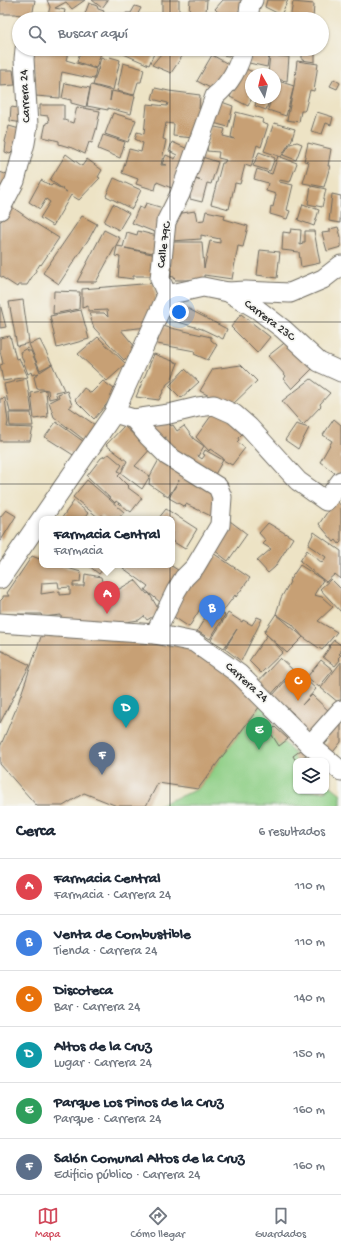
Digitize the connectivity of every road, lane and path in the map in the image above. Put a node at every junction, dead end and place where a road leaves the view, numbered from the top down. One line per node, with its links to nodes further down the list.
1 (253, 0): 2 (street)
2 (249, 12)
3 (24, 56): 5 (street, Carrera 24)
4 (242, 56): 8 (street, Calle 79C)
5 (0, 210)
6 (341, 265): 7 (street)
7 (228, 292): 8 (street, Carrera 23C); 9 (street, Carrera 23C)
8 (167, 295): 10 (street)
9 (341, 372)
10 (114, 413): 11 (street); 13 (street)
11 (134, 419): 12 (street); 17 (street)
12 (341, 481)
13 (43, 516)
14 (39, 522): 15 (street)
15 (0, 579)
16 (0, 623): 17 (street, Carrera 24)
17 (155, 634): 19 (street, Carrera 24)
18 (341, 710): 19 (street)
19 (310, 745): 20 (street, Carrera 24)
20 (341, 771)

